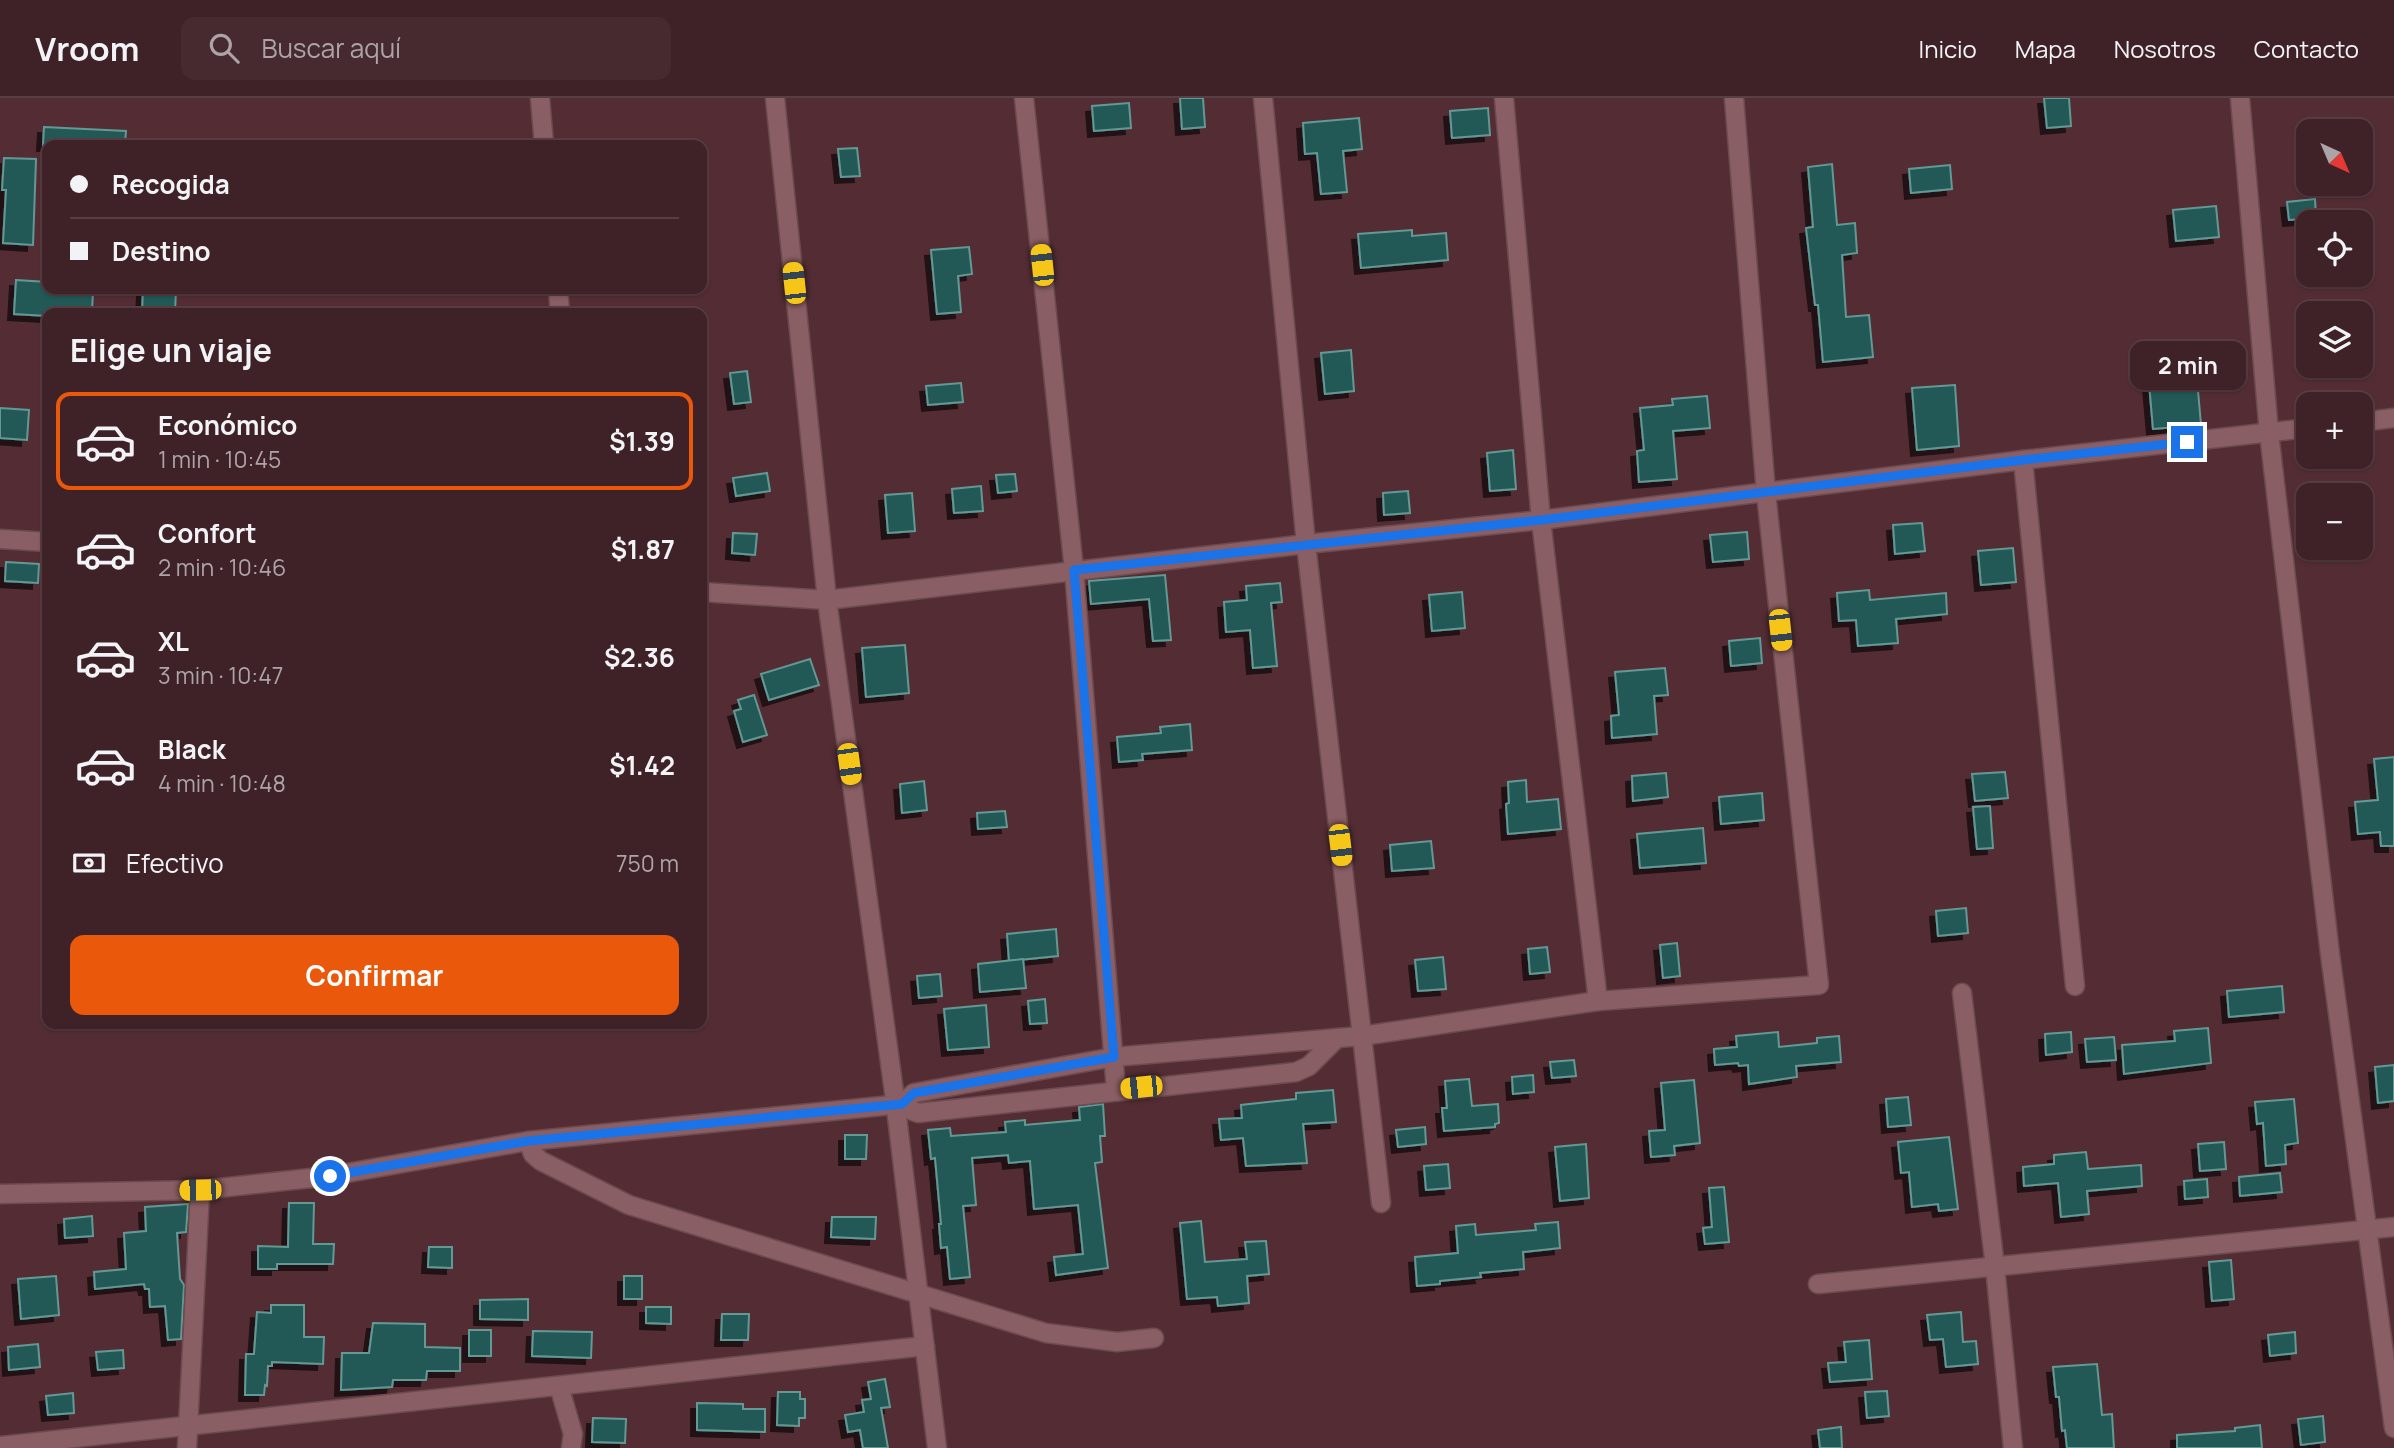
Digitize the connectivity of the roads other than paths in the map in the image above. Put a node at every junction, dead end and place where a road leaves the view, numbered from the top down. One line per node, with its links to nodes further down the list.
1 (540, 98): 8 (street)
2 (775, 98): 21 (street)
3 (1024, 98): 19 (street)
4 (1263, 98): 18 (street)
5 (1504, 98): 15 (street)
6 (1734, 98): 14 (street)
7 (2240, 98): 12 (street)
8 (544, 140)
9 (2394, 418): 10 (street)
10 (2373, 421)
11 (2296, 430): 12 (street)
12 (2269, 433): 13 (street); 35 (street)
13 (2023, 460): 14 (street); 22 (street)
14 (1766, 493): 15 (street); 24 (street)
15 (1541, 520): 18 (street); 24 (street)
16 (0, 539): 17 (street)
17 (42, 542)
18 (1306, 544): 19 (street); 25 (street)
19 (1074, 570): 21 (street); 27 (street)
20 (707, 592): 21 (street)
21 (827, 600): 29 (street)
22 (2075, 986)
23 (1962, 993): 36 (street)
24 (1598, 1001): 25 (street)
25 (1362, 1036): 26 (street); 33 (street)
26 (1337, 1038): 27 (street); 28 (street)
27 (1114, 1057): 28 (street); 29 (street)
28 (1115, 1090): 29 (street)
29 (898, 1104): 30 (street); 38 (street)
30 (528, 1141): 31 (street); 38 (street)
31 (200, 1190): 32 (street); 42 (street)
32 (0, 1194)
33 (1381, 1203)
34 (2394, 1227): 35 (street)
35 (2368, 1230): 36 (street); 43 (street)
36 (1995, 1267): 37 (street); 48 (street)
37 (1818, 1284)
38 (918, 1294): 39 (street); 40 (street)
39 (1154, 1338)
40 (925, 1346): 41 (street); 47 (street)
41 (559, 1386): 42 (street); 46 (street)
42 (188, 1426): 44 (street); 45 (street)
43 (2394, 1428)
44 (0, 1446)
45 (187, 1448)
46 (571, 1448)
47 (937, 1448)
48 (2013, 1448)

